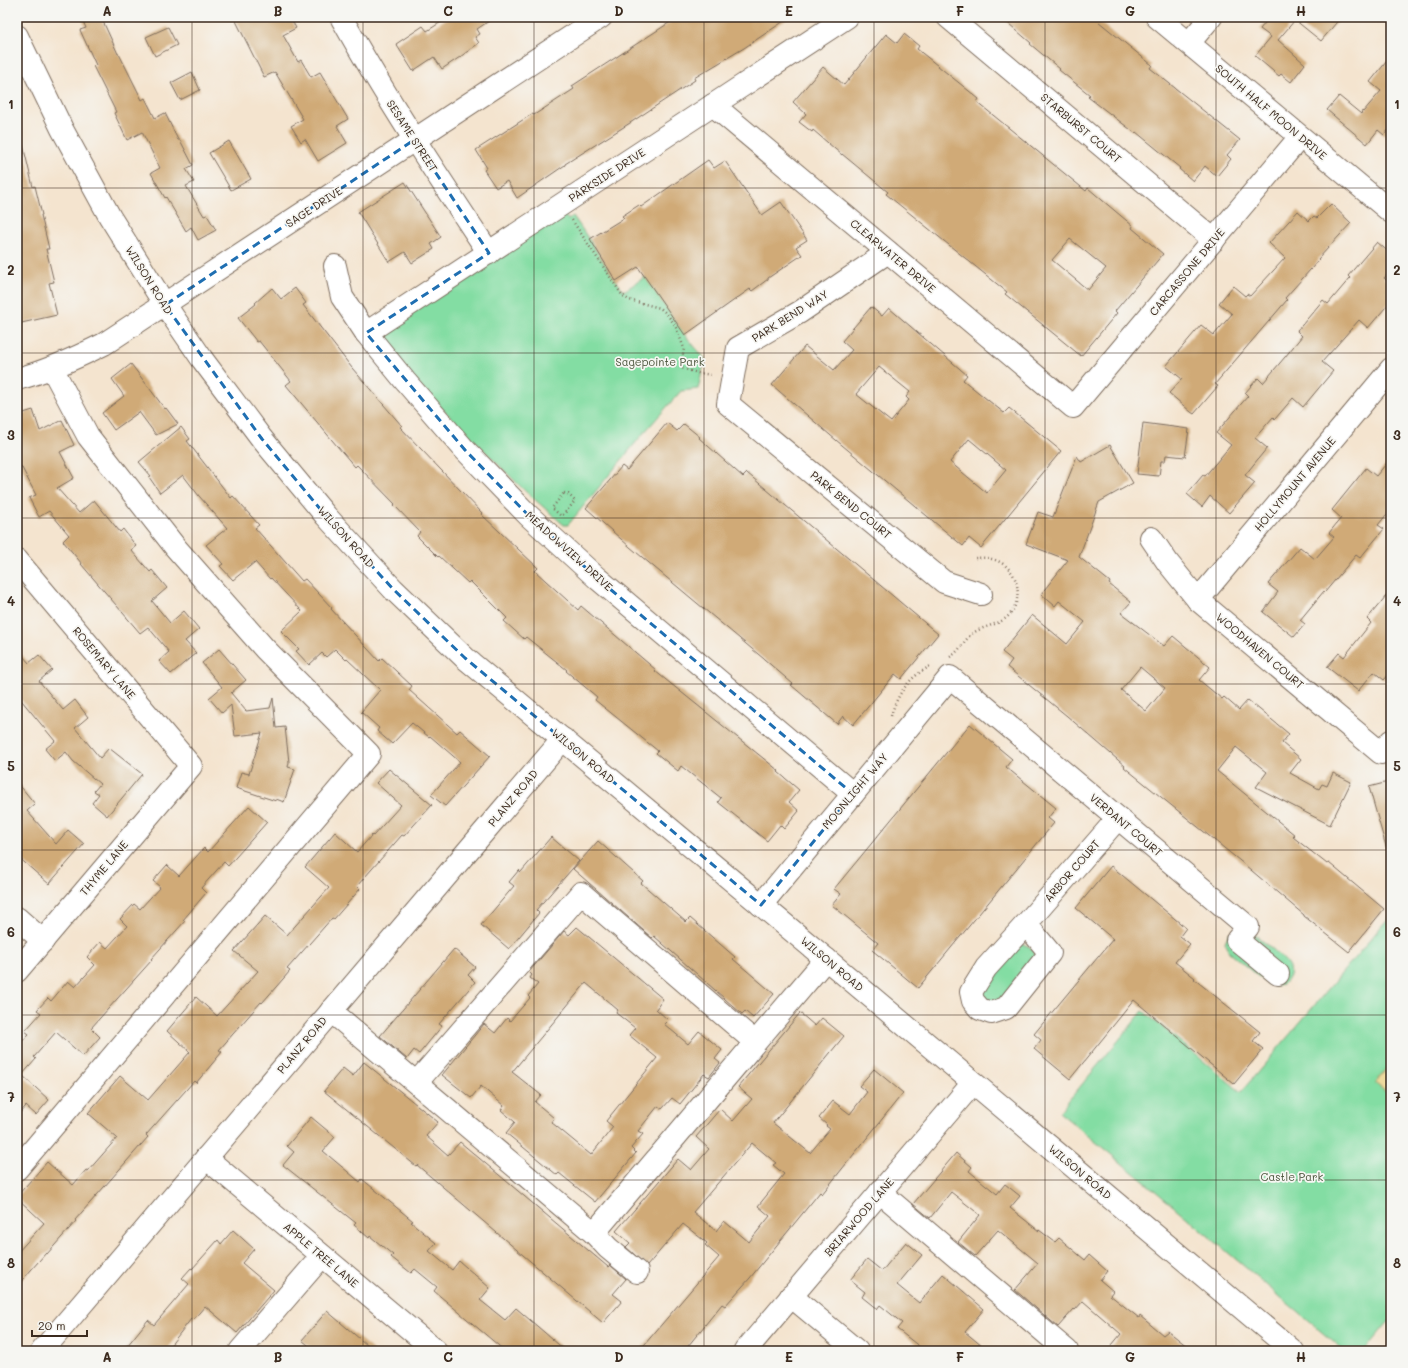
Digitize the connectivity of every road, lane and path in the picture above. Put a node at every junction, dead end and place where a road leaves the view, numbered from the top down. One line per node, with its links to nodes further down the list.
1 (341, 17): 11 (street, SESAME STREET)
2 (601, 17): 11 (street, SAGE DRIVE)
3 (847, 17): 9 (street, PARKSIDE DRIVE)
4 (948, 17): 14 (street, STARBURST COURT)
5 (1157, 17): 8 (street, SOUTH HALF MOON DRIVE)
6 (1210, 17): 8 (street)
7 (17, 36): 18 (street, WILSON ROAD)
8 (1189, 43): 10 (street, SOUTH HALF MOON DRIVE)
9 (713, 105): 12 (street, PARKSIDE DRIVE); 15 (street, CLEARWATER DRIVE)
10 (1300, 137): 13 (street, SOUTH HALF MOON DRIVE); 14 (street, CARCASSONE DRIVE)
11 (414, 140): 16 (street, SESAME STREET); 18 (street, SAGE DRIVE)
12 (562, 205): 16 (street, PARKSIDE DRIVE); 22 (path)
13 (1389, 206)
14 (1214, 240): 25 (street, CARCASSONE DRIVE)
15 (888, 252): 22 (street, PARK BEND WAY); 25 (street, CLEARWATER DRIVE)
16 (489, 253): 19 (street, PARKSIDE DRIVE)
17 (336, 266): 19 (street, MEADOWVIEW DRIVE)
18 (164, 305): 20 (street, SAGE DRIVE); 32 (street, WILSON ROAD)
19 (366, 333): 35 (street, MEADOWVIEW DRIVE)
20 (52, 368): 23 (street, SAGE DRIVE); 49 (street)
21 (1391, 369): 30 (street, HOLLYMOUNT AVENUE)
22 (733, 378): 24 (street, PARK BEND WAY)
23 (17, 379)
24 (728, 404): 29 (street, PARK BEND COURT)
25 (1073, 408)
26 (575, 501): 26 (path)
27 (1151, 538): 30 (street, WOODHAVEN COURT)
28 (17, 560): 34 (street, ROSEMARY LANE)
29 (981, 594)
30 (1198, 600): 33 (street, WOODHAVEN COURT)
31 (950, 677): 35 (street, MOONLIGHT WAY); 36 (street, VERDANT COURT)
32 (563, 739): 37 (street, WILSON ROAD); 44 (street, PLANZ ROAD)
33 (1386, 747)
34 (191, 766): 40 (street, THYME LANE)
35 (852, 794): 37 (street, MOONLIGHT WAY)
36 (1118, 818): 39 (street, ARBOR COURT); 43 (street, VERDANT COURT)
37 (761, 905): 41 (street, WILSON ROAD)
38 (17, 918): 40 (street)
39 (1026, 924)
40 (43, 941): 42 (street, THYME LANE)
41 (826, 959): 45 (street); 47 (street, WILSON ROAD)
42 (17, 971)
43 (1278, 974)
44 (332, 1011): 46 (street); 48 (street, PLANZ ROAD)
45 (755, 1042): 46 (street); 51 (street)
46 (417, 1082): 51 (street)
47 (974, 1083): 50 (street, BRIARWOOD LANE); 61 (street, WILSON ROAD)
48 (206, 1158): 52 (street, APPLE TREE LANE); 56 (street, PLANZ ROAD)
49 (17, 1168)
50 (880, 1192): 54 (street, BRIARWOOD LANE); 60 (street)
51 (594, 1233): 53 (street)
52 (322, 1256): 55 (street, APPLE TREE LANE); 57 (street)
53 (637, 1272)
54 (791, 1296): 58 (street, BRIARWOOD LANE); 59 (street)
55 (429, 1349)
56 (42, 1351)
57 (240, 1351)
58 (745, 1351)
59 (857, 1351)
60 (1067, 1351)
61 (1293, 1351)

